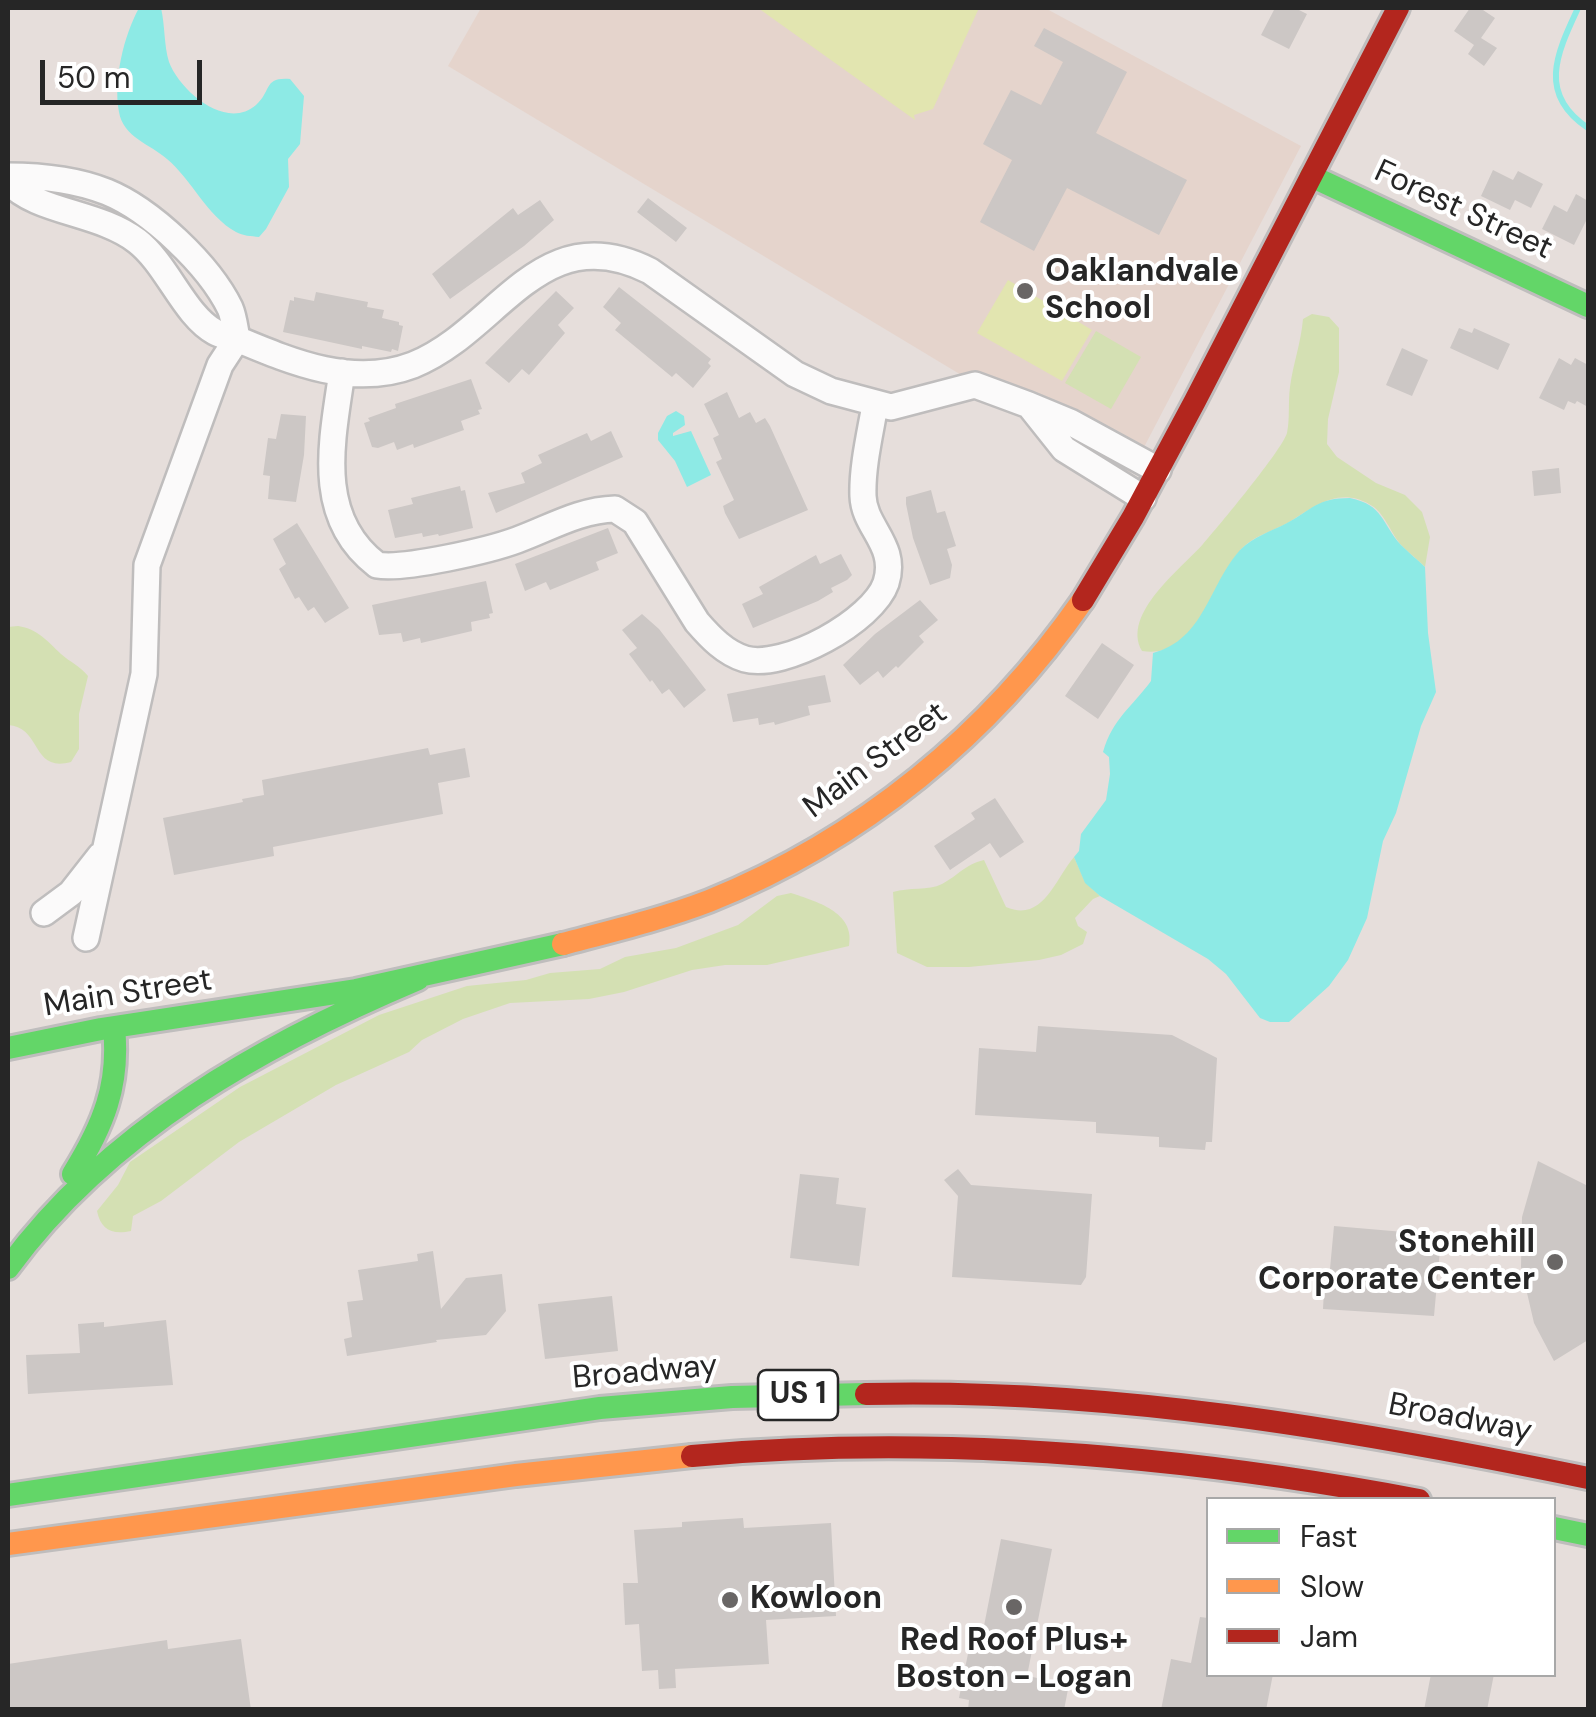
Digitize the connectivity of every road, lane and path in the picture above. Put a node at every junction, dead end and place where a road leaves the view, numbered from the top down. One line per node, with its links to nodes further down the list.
1 (1398, 8): 2 (main road, Main Street)
2 (1311, 176): 4 (main road, Forest Street); 9 (main road, Main Street)
3 (8, 178): 5 (street)
4 (1588, 306)
5 (237, 339): 6 (street); 11 (street)
6 (342, 372): 8 (street); 8 (street)
7 (1029, 404): 8 (street); 9 (street); 10 (street)
8 (875, 405)
9 (1158, 470): 10 (main road, Main Street)
10 (1143, 498): 14 (main road, Main Street)
11 (103, 852): 12 (street); 13 (street)
12 (44, 914)
13 (86, 938)
14 (418, 979): 15 (main road, Main Street); 17 (main road)
15 (114, 1028): 16 (main road, Main Street); 17 (main road)
16 (8, 1048)
17 (23, 1247): 18 (main road)
18 (8, 1268)
19 (1588, 1478): 20 (main road, Broadway / US 1)
20 (8, 1495)
21 (1402, 1497): 24 (main road, US 1)
22 (1556, 1528): 23 (main road)
23 (1588, 1535)
24 (8, 1544)

